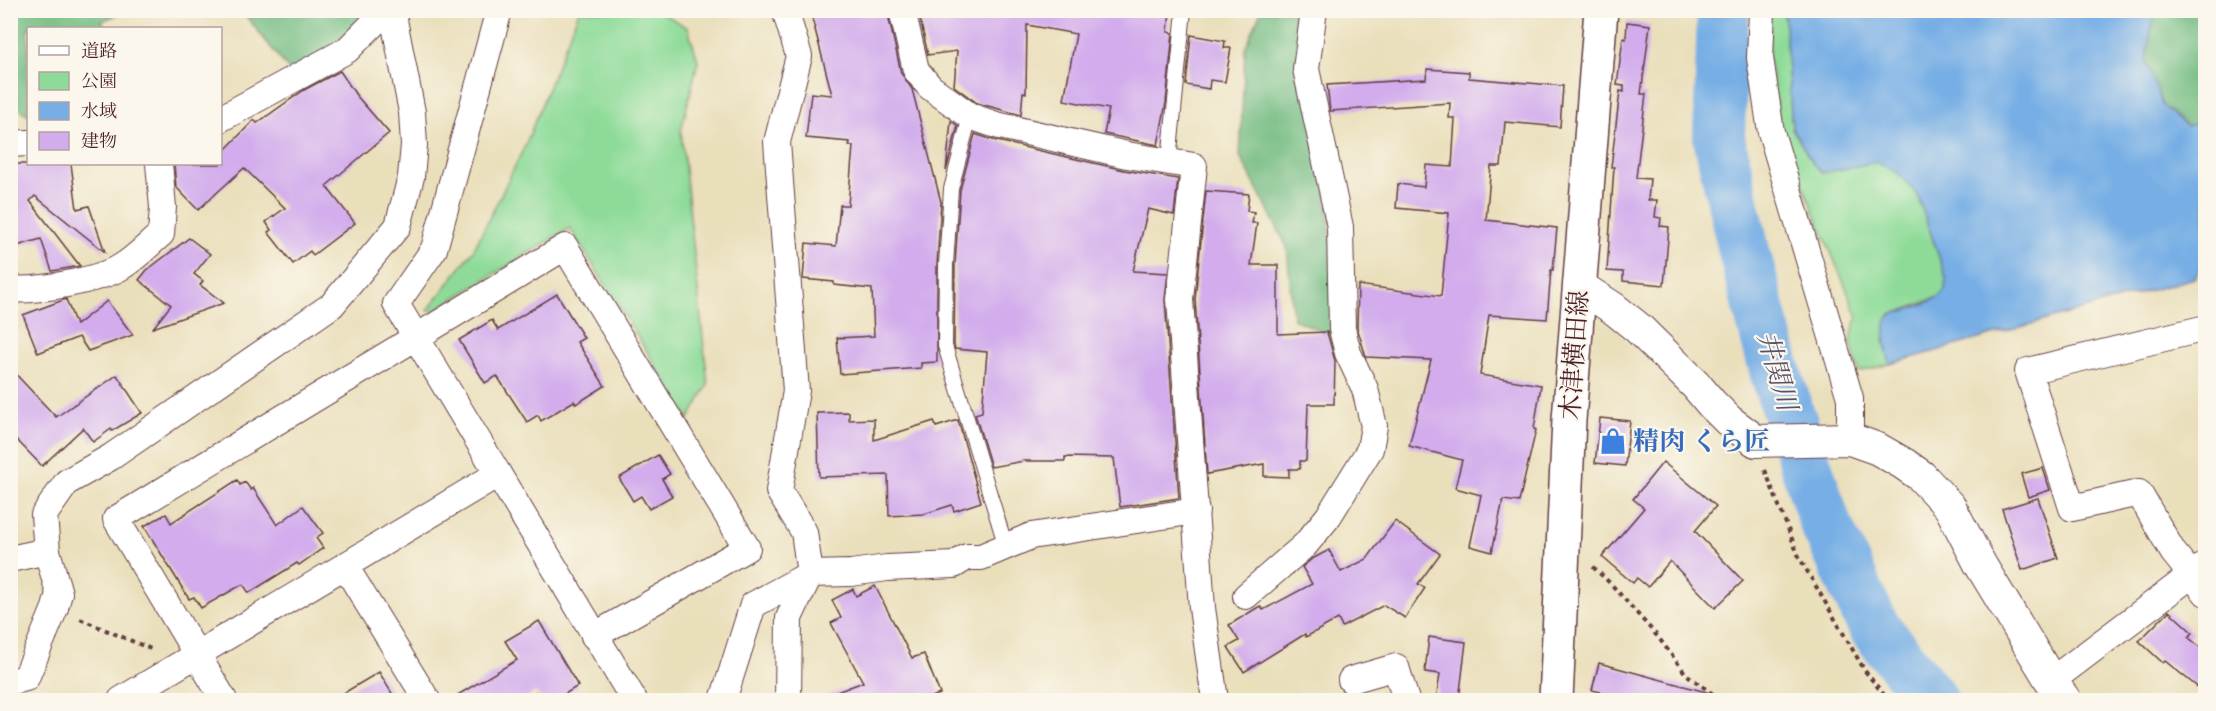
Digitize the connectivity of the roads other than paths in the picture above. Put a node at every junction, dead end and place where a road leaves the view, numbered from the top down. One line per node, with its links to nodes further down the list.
1 (387, 10): 11 (street)
2 (392, 10): 24 (street)
3 (499, 10): 19 (street)
4 (785, 10): 27 (street)
5 (902, 10): 10 (street)
6 (1184, 10): 14 (lane)
7 (1314, 10): 29 (street)
8 (1601, 10): 16 (main road, 木津横田線)
9 (1762, 10): 20 (street)
10 (970, 116): 14 (street); 23 (lane)
11 (222, 118)
12 (27, 142): 13 (street)
13 (10, 144)
14 (1169, 161): 22 (street)
15 (159, 165): 17 (street)
16 (1579, 286): 20 (street); 43 (main road, 木津横田線)
17 (10, 289)
18 (2205, 328): 28 (street)
19 (417, 338): 21 (street); 30 (street); 31 (street)
20 (1840, 440): 34 (street)
21 (498, 474): 26 (street); 30 (street)
22 (1196, 511): 23 (street); 41 (street)
23 (1006, 547): 27 (street)
24 (47, 551): 25 (street); 33 (street)
25 (10, 559)
26 (345, 566): 31 (street); 37 (street)
27 (810, 574): 39 (street); 40 (street)
28 (2201, 578): 34 (street)
29 (1246, 596)
30 (594, 636): 38 (street)
31 (197, 655): 35 (street); 36 (street)
32 (1351, 680): 42 (street)
33 (10, 682)
34 (2058, 691)
35 (121, 700)
36 (224, 700)
37 (427, 700)
38 (634, 700)
39 (723, 700)
40 (788, 700)
41 (1215, 700)
42 (1406, 700)
43 (1556, 700)

